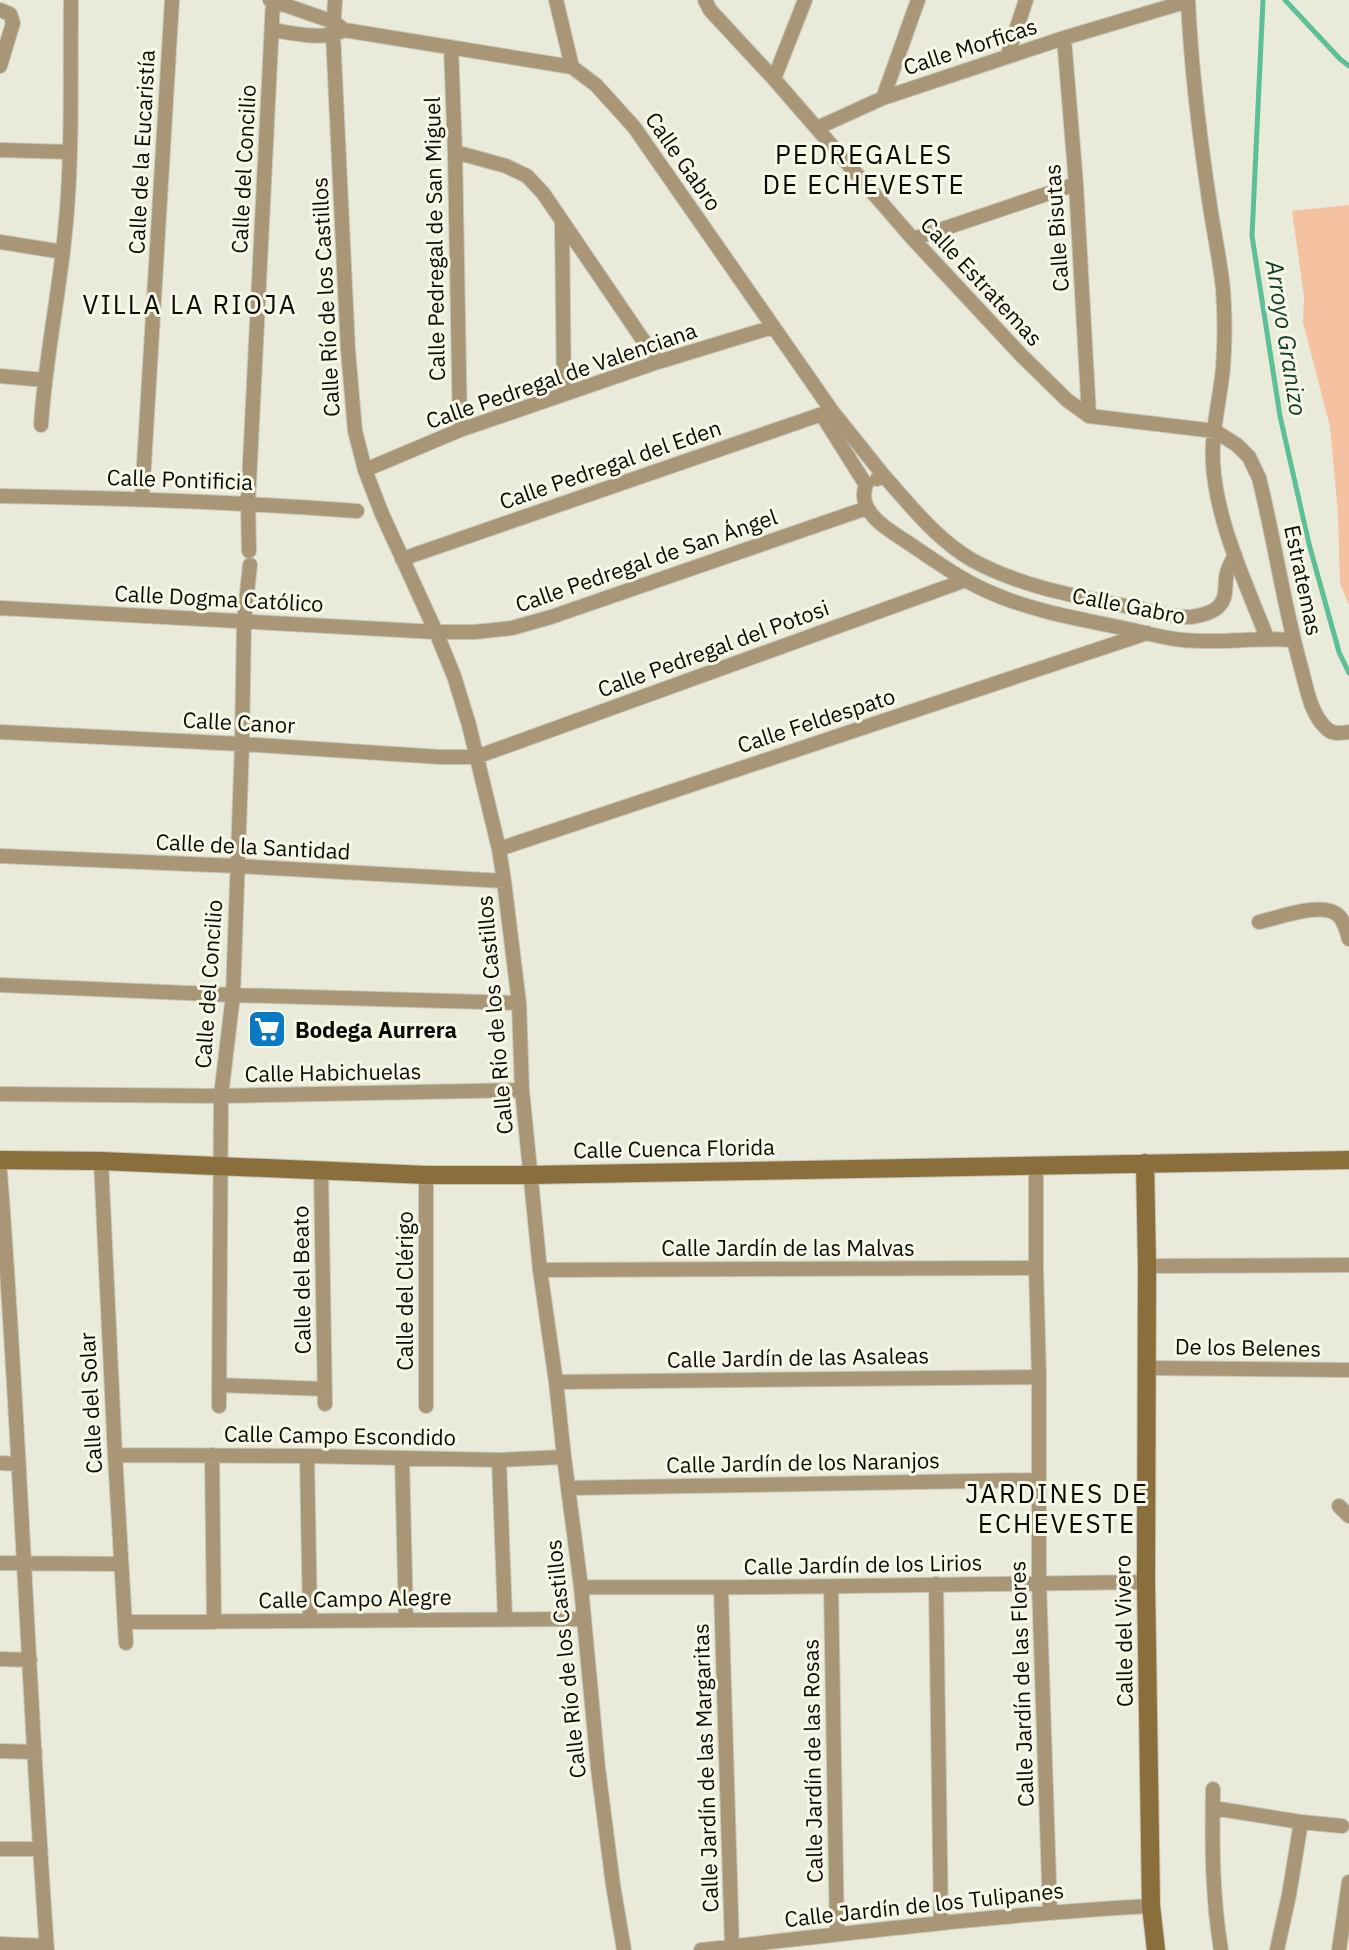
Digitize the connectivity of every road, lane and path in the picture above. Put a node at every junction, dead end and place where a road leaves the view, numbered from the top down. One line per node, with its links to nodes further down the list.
1 (71, 0): 23 (street)
2 (172, 0): 44 (street, Calle de la Eucaristía)
3 (335, 0): 12 (street, Calle Río de los Castillos)
4 (556, 0): 18 (street)
5 (705, 0): 19 (street, Calle Estratemas)
6 (805, 0): 19 (street)
7 (918, 0): 20 (street)
8 (1026, 0): 16 (street)
9 (271, 1): 12 (street, Calle del Concilio); 13 (street, Calle del Concilio)
10 (1188, 1): 14 (street, Calle Morficas); 39 (street)
11 (3, 11): 17 (street)
12 (337, 29): 13 (street); 15 (street); 40 (street, Calle Río de los Castillos)
13 (272, 30): 45 (street, Calle del Concilio)
14 (1064, 38): 16 (street, Calle Morficas); 25 (street, Calle Bisutas)
15 (451, 47): 18 (street); 24 (street, Calle Pedregal de San Miguel)
16 (1007, 57): 20 (street, Calle Morficas)
17 (0, 66)
18 (572, 67): 30 (street, Calle Gabro)
19 (774, 79): 21 (street, Calle Estratemas)
20 (883, 98): 21 (street, Calle Morficas)
21 (817, 128): 27 (street, Calle Estratemas)
22 (0, 150): 23 (street)
23 (70, 152): 29 (street)
24 (455, 152): 26 (street); 38 (street, Calle Pedregal de San Miguel)
25 (1076, 184): 27 (street); 36 (street, Calle Bisutas)
26 (562, 221): 31 (street); 34 (street)
27 (913, 239): 36 (street, Calle Estratemas)
28 (0, 242): 29 (street)
29 (63, 252): 33 (street)
30 (773, 327): 31 (street, Calle Pedregal de Valenciana); 35 (street, Calle Gabro)
31 (658, 362): 34 (street, Calle Pedregal de Valenciana)
32 (0, 376): 33 (street)
33 (44, 380): 37 (street)
34 (564, 394): 38 (street, Calle Pedregal de Valenciana)
35 (827, 413): 41 (street, Calle Gabro); 42 (street, Calle Gabro); 49 (street, Calle Pedregal del Eden)
36 (1089, 416): 39 (street)
37 (41, 425)
38 (460, 430): 40 (street, Calle Pedregal de Valenciana)
39 (1215, 431): 48 (street); 56 (street, Estratemas)
40 (365, 470): 49 (street, Calle Río de los Castillos)
41 (884, 476): 42 (street); 48 (street, Calle Gabro)
42 (866, 485): 46 (street, Calle Gabro)
43 (0, 496): 44 (street, Calle Pontificia)
44 (142, 498): 45 (street, Calle Pontificia)
45 (248, 503): 47 (street, Calle Pontificia); 52 (street, Calle del Concilio)
46 (867, 508): 50 (street, Calle Gabro); 53 (street, Calle Pedregal de San Ángel)
47 (357, 511)
48 (1235, 555): 55 (street)
49 (402, 559): 53 (street, Calle Río de los Castillos)
50 (966, 580): 54 (street, Calle Gabro); 60 (street, Calle Pedregal del Potosi)
51 (0, 608): 52 (street, Calle Dogma Católico)
52 (244, 621): 53 (street, Calle Dogma Católico); 59 (street, Calle del Concilio)
53 (436, 632): 60 (street, Calle Río de los Castillos)
54 (1147, 633): 55 (street, Calle Gabro); 61 (street, Calle Feldespato)
55 (1267, 638): 56 (street, Calle Gabro)
56 (1293, 640): 58 (street, Estratemas)
57 (0, 732): 59 (street, Calle Canor)
58 (1348, 732)
59 (242, 744): 60 (street, Calle Canor); 63 (street, Calle del Concilio)
60 (476, 757): 61 (street, Calle Río de los Castillos)
61 (499, 849): 64 (street, Calle Río de los Castillos)
62 (0, 856): 63 (street, Calle de la Santidad)
63 (237, 866): 64 (street, Calle de la Santidad); 68 (street, Calle del Concilio)
64 (504, 881): 69 (street, Calle Río de los Castillos)
65 (1259, 922): 66 (street)
66 (1349, 939)
67 (0, 985): 68 (street)
68 (233, 995): 69 (street); 72 (street, Calle del Concilio)
69 (519, 1003): 70 (street, Calle Río de los Castillos)
70 (522, 1090): 72 (street, Calle Habichuelas); 82 (street, Calle Río de los Castillos)
71 (0, 1094): 72 (street, Calle Habichuelas)
72 (221, 1096): 77 (street, Calle del Concilio)
73 (0, 1160): 75 (street, Calle Cuenca Florida)
74 (1349, 1160): 76 (street, Calle Cuenca Florida)
75 (101, 1161): 77 (street, Calle Cuenca Florida); 96 (street, Calle del Solar)
76 (1145, 1163): 78 (street, Calle Cuenca Florida); 85 (street, Calle del Vivero)
77 (220, 1167): 79 (street, Calle Cuenca Florida); 93 (street, Calle del Concilio)
78 (1036, 1167): 82 (street, Calle Cuenca Florida); 86 (street, Calle Jardín de las Flores)
79 (321, 1171): 81 (street, Calle Cuenca Florida); 93 (street, Calle del Beato)
80 (0, 1172): 83 (street)
81 (426, 1175): 82 (street, Calle Cuenca Florida); 95 (street, Calle del Clérigo)
82 (529, 1175): 87 (street, Calle Río de los Castillos)
83 (3, 1257): 88 (street)
84 (1349, 1265): 85 (street)
85 (1147, 1266): 89 (street, Calle del Vivero)
86 (1036, 1268): 87 (street, Calle Jardín de las Malvas); 91 (street, Calle Jardín de las Flores)
87 (540, 1270): 92 (street, Calle Río de los Castillos)
88 (6, 1366): 103 (street)
89 (1147, 1368): 90 (street, De los Belenes); 109 (street, Calle del Vivero)
90 (1349, 1370)
91 (1039, 1377): 92 (street, Calle Jardín de las Asaleas); 104 (street, Calle Jardín de las Flores)
92 (556, 1382): 99 (street, Calle Río de los Castillos)
93 (220, 1385): 94 (street, Calle del Concilio)
94 (219, 1406)
95 (426, 1406)
96 (115, 1455): 97 (street, Calle Campo Escondido); 108 (street, Calle del Solar)
97 (212, 1455): 98 (street, Calle Campo Escondido); 120 (street)
98 (307, 1456): 100 (street, Calle Campo Escondido); 116 (street)
99 (564, 1457): 101 (street, Calle Campo Escondido); 105 (street, Calle Río de los Castillos)
100 (402, 1458): 101 (street, Calle Campo Escondido); 117 (street)
101 (499, 1460): 115 (street)
102 (0, 1463): 103 (street)
103 (18, 1464): 107 (street)
104 (1039, 1480): 105 (street, Calle Jardín de los Naranjos); 110 (street, Calle Jardín de las Flores)
105 (568, 1488): 112 (street, Calle Río de los Castillos)
106 (0, 1563): 107 (street)
107 (24, 1564): 108 (street); 123 (street)
108 (121, 1564): 119 (street, Calle del Solar)
109 (1146, 1582): 110 (street, Calle Jardín de los Lirios); 133 (street, Calle del Vivero)
110 (1039, 1583): 111 (street, Calle Jardín de los Lirios); 134 (street, Calle Jardín de las Flores)
111 (936, 1584): 113 (street, Calle Jardín de los Lirios); 135 (street)
112 (581, 1587): 114 (street, Calle Jardín de los Lirios); 118 (street, Calle Río de los Castillos)
113 (831, 1587): 114 (street, Calle Jardín de los Lirios); 136 (street, Calle Jardín de las Rosas)
114 (721, 1589): 138 (street, Calle Jardín de las Margaritas)
115 (505, 1618): 117 (street, Calle Campo Alegre); 118 (street, Calle Campo Alegre)
116 (310, 1619): 117 (street, Calle Campo Alegre); 120 (street, Calle Campo Alegre)
117 (406, 1619)
118 (584, 1619): 140 (street, Calle Río de los Castillos)
119 (125, 1622): 120 (street, Calle Campo Alegre); 121 (street, Calle del Solar)
120 (214, 1622)
121 (126, 1643)
122 (0, 1659): 123 (street)
123 (30, 1660): 125 (street)
124 (0, 1751): 125 (street)
125 (35, 1752): 131 (street)
126 (1213, 1789): 127 (street)
127 (1213, 1808): 128 (street); 143 (street)
128 (1301, 1822): 129 (street); 144 (street)
129 (1342, 1826)
130 (0, 1849): 131 (street)
131 (39, 1849): 139 (street)
132 (1349, 1882): 145 (street)
133 (1151, 1906): 134 (street, Calle Jardín de los Tulipanes); 142 (street, Calle del Vivero)
134 (1050, 1912): 135 (street, Calle Jardín de los Tulipanes)
135 (941, 1923): 136 (street, Calle Jardín de los Tulipanes)
136 (837, 1934): 138 (street, Calle Jardín de los Tulipanes)
137 (0, 1944): 139 (street)
138 (732, 1946): 141 (street, Calle Jardín de los Tulipanes)
139 (46, 1948)
140 (624, 1950)
141 (701, 1950)
142 (1156, 1950)
143 (1221, 1950)
144 (1277, 1950)
145 (1339, 1950)

